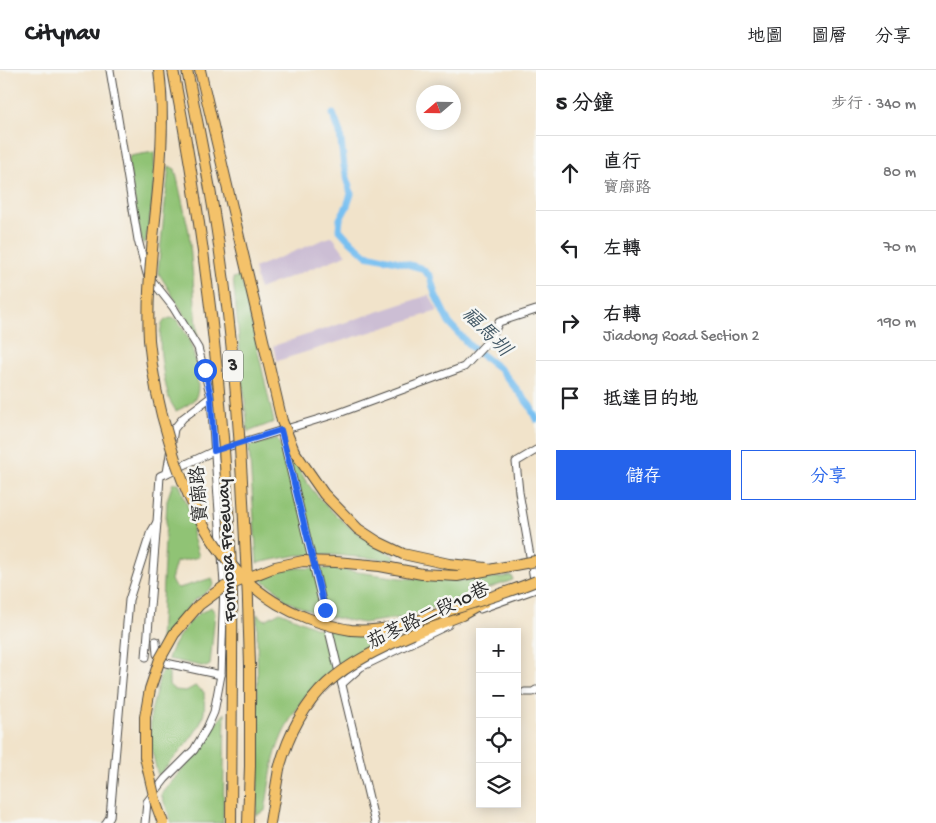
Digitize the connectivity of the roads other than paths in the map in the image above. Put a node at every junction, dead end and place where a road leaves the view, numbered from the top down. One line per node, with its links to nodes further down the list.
1 (110, 70): 7 (street, 寶廍路)
2 (159, 70): 17 (highway, bridge)
3 (173, 70): 27 (highway, Formosa Freeway / 3, bridge)
4 (187, 70): 28 (highway, Formosa Freeway / 3, bridge)
5 (200, 70): 14 (highway, bridge)
6 (536, 310): 8 (street)
7 (211, 397): 10 (street, 寶廍路); 11 (street)
8 (281, 430): 10 (street); 21 (street)
9 (536, 450): 16 (street)
10 (214, 451): 11 (street); 20 (street, 寶廍路)
11 (167, 473): 12 (street)
12 (157, 522): 19 (street); 24 (street)
13 (536, 561): 14 (highway, bridge)
14 (499, 569): 26 (highway, bridge)
15 (536, 581): 17 (highway, bridge)
16 (536, 588): 21 (street, 茄苳路二段10巷)
17 (494, 596): 29 (highway, bridge)
18 (156, 641): 20 (street)
19 (146, 657)
20 (221, 674): 25 (street, 寶廍路)
21 (342, 684): 30 (street)
22 (536, 690): 23 (street)
23 (525, 692)
24 (106, 823)
25 (145, 823)
26 (163, 823)
27 (231, 823)
28 (248, 823)
29 (270, 823)
30 (375, 823)

